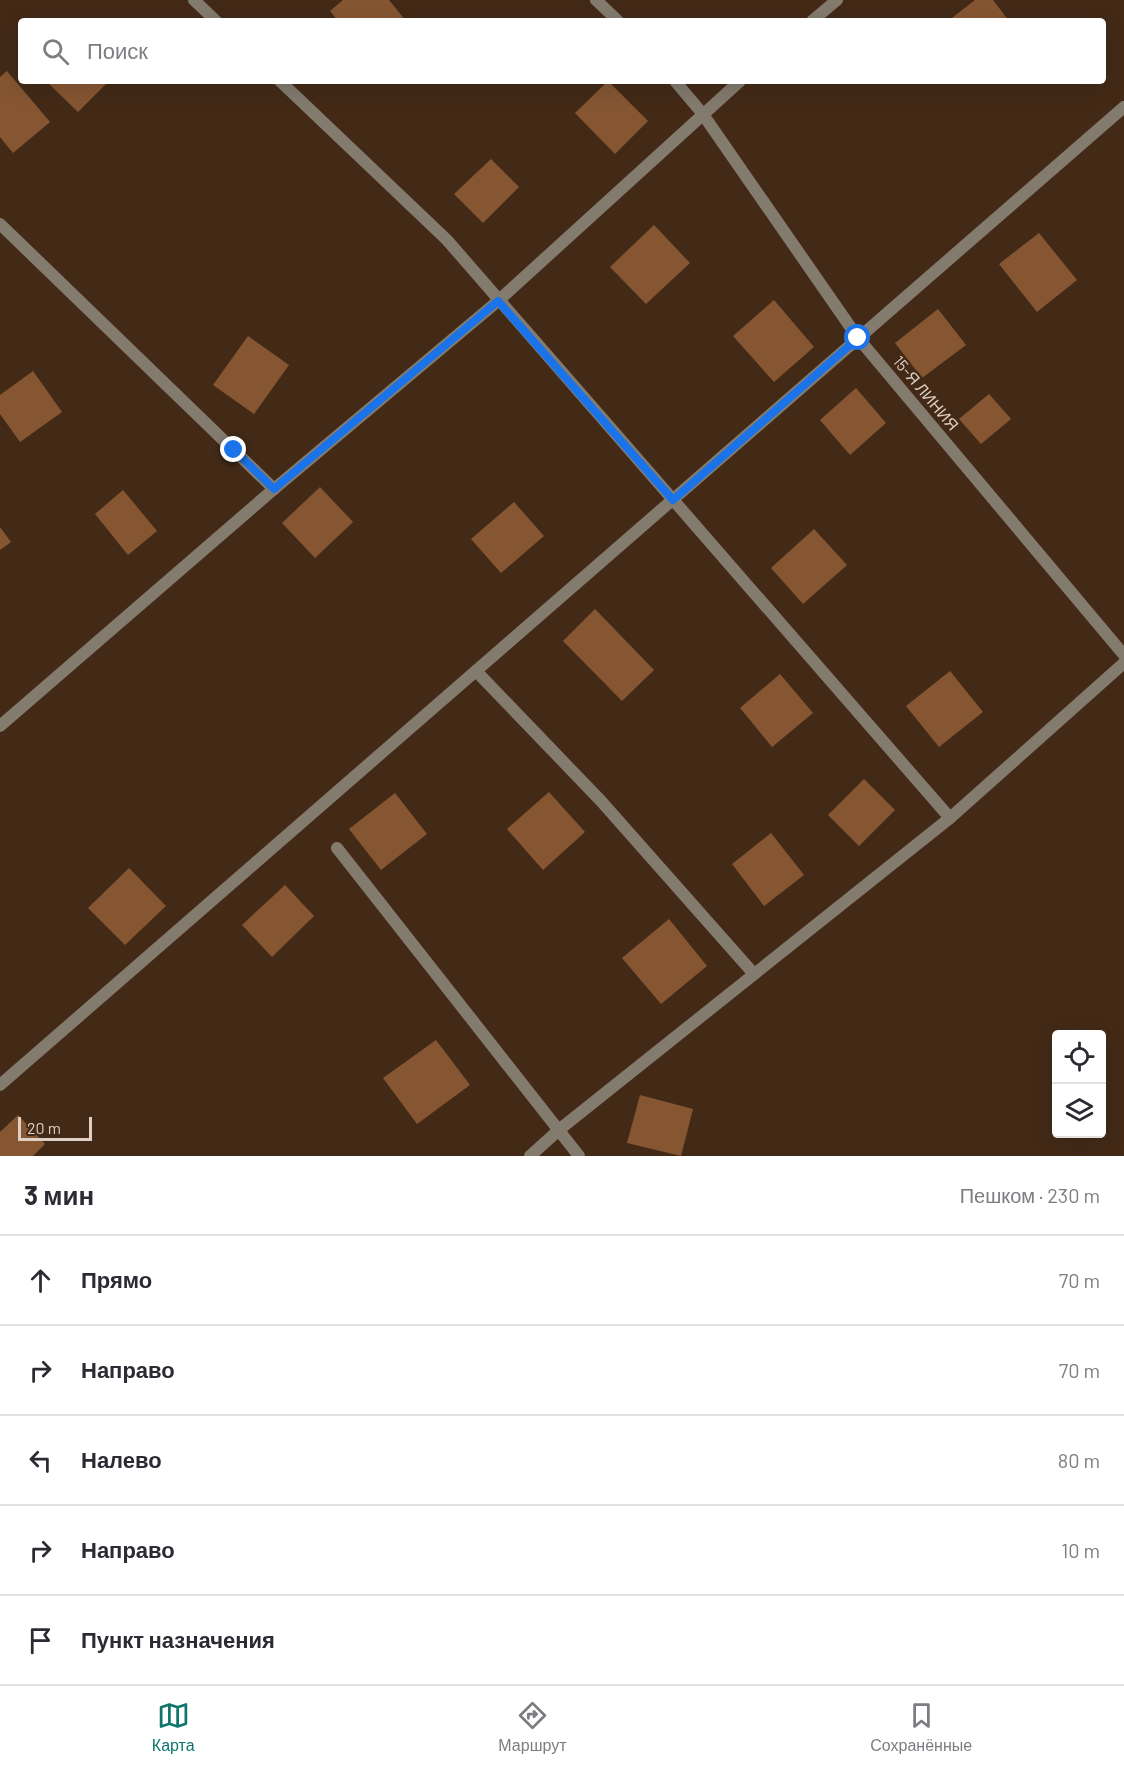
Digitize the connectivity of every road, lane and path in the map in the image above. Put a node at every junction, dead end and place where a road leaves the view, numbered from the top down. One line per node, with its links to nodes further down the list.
1 (194, 0): 4 (street)
2 (596, 0): 5 (street)
3 (837, 0): 6 (street)
4 (213, 18)
5 (615, 18)
6 (816, 18)
7 (283, 84): 13 (street)
8 (678, 84): 11 (street, 15-Я ЛИНИЯ)
9 (736, 84): 11 (street)
10 (1124, 107): 14 (street)
11 (702, 113): 13 (street); 14 (street, 15-Я ЛИНИЯ)
12 (0, 224): 15 (street)
13 (498, 301): 15 (street); 16 (street)
14 (858, 338): 16 (street); 17 (street, 15-Я ЛИНИЯ)
15 (274, 489): 20 (street)
16 (673, 500): 19 (street); 21 (street)
17 (1124, 655)
18 (1124, 663): 21 (street)
19 (476, 671): 23 (street); 24 (street)
20 (0, 726)
21 (950, 818): 23 (street)
22 (337, 848): 25 (street)
23 (754, 974): 25 (street)
24 (0, 1085)
25 (560, 1130): 26 (street); 27 (street)
26 (530, 1156)
27 (579, 1156)

